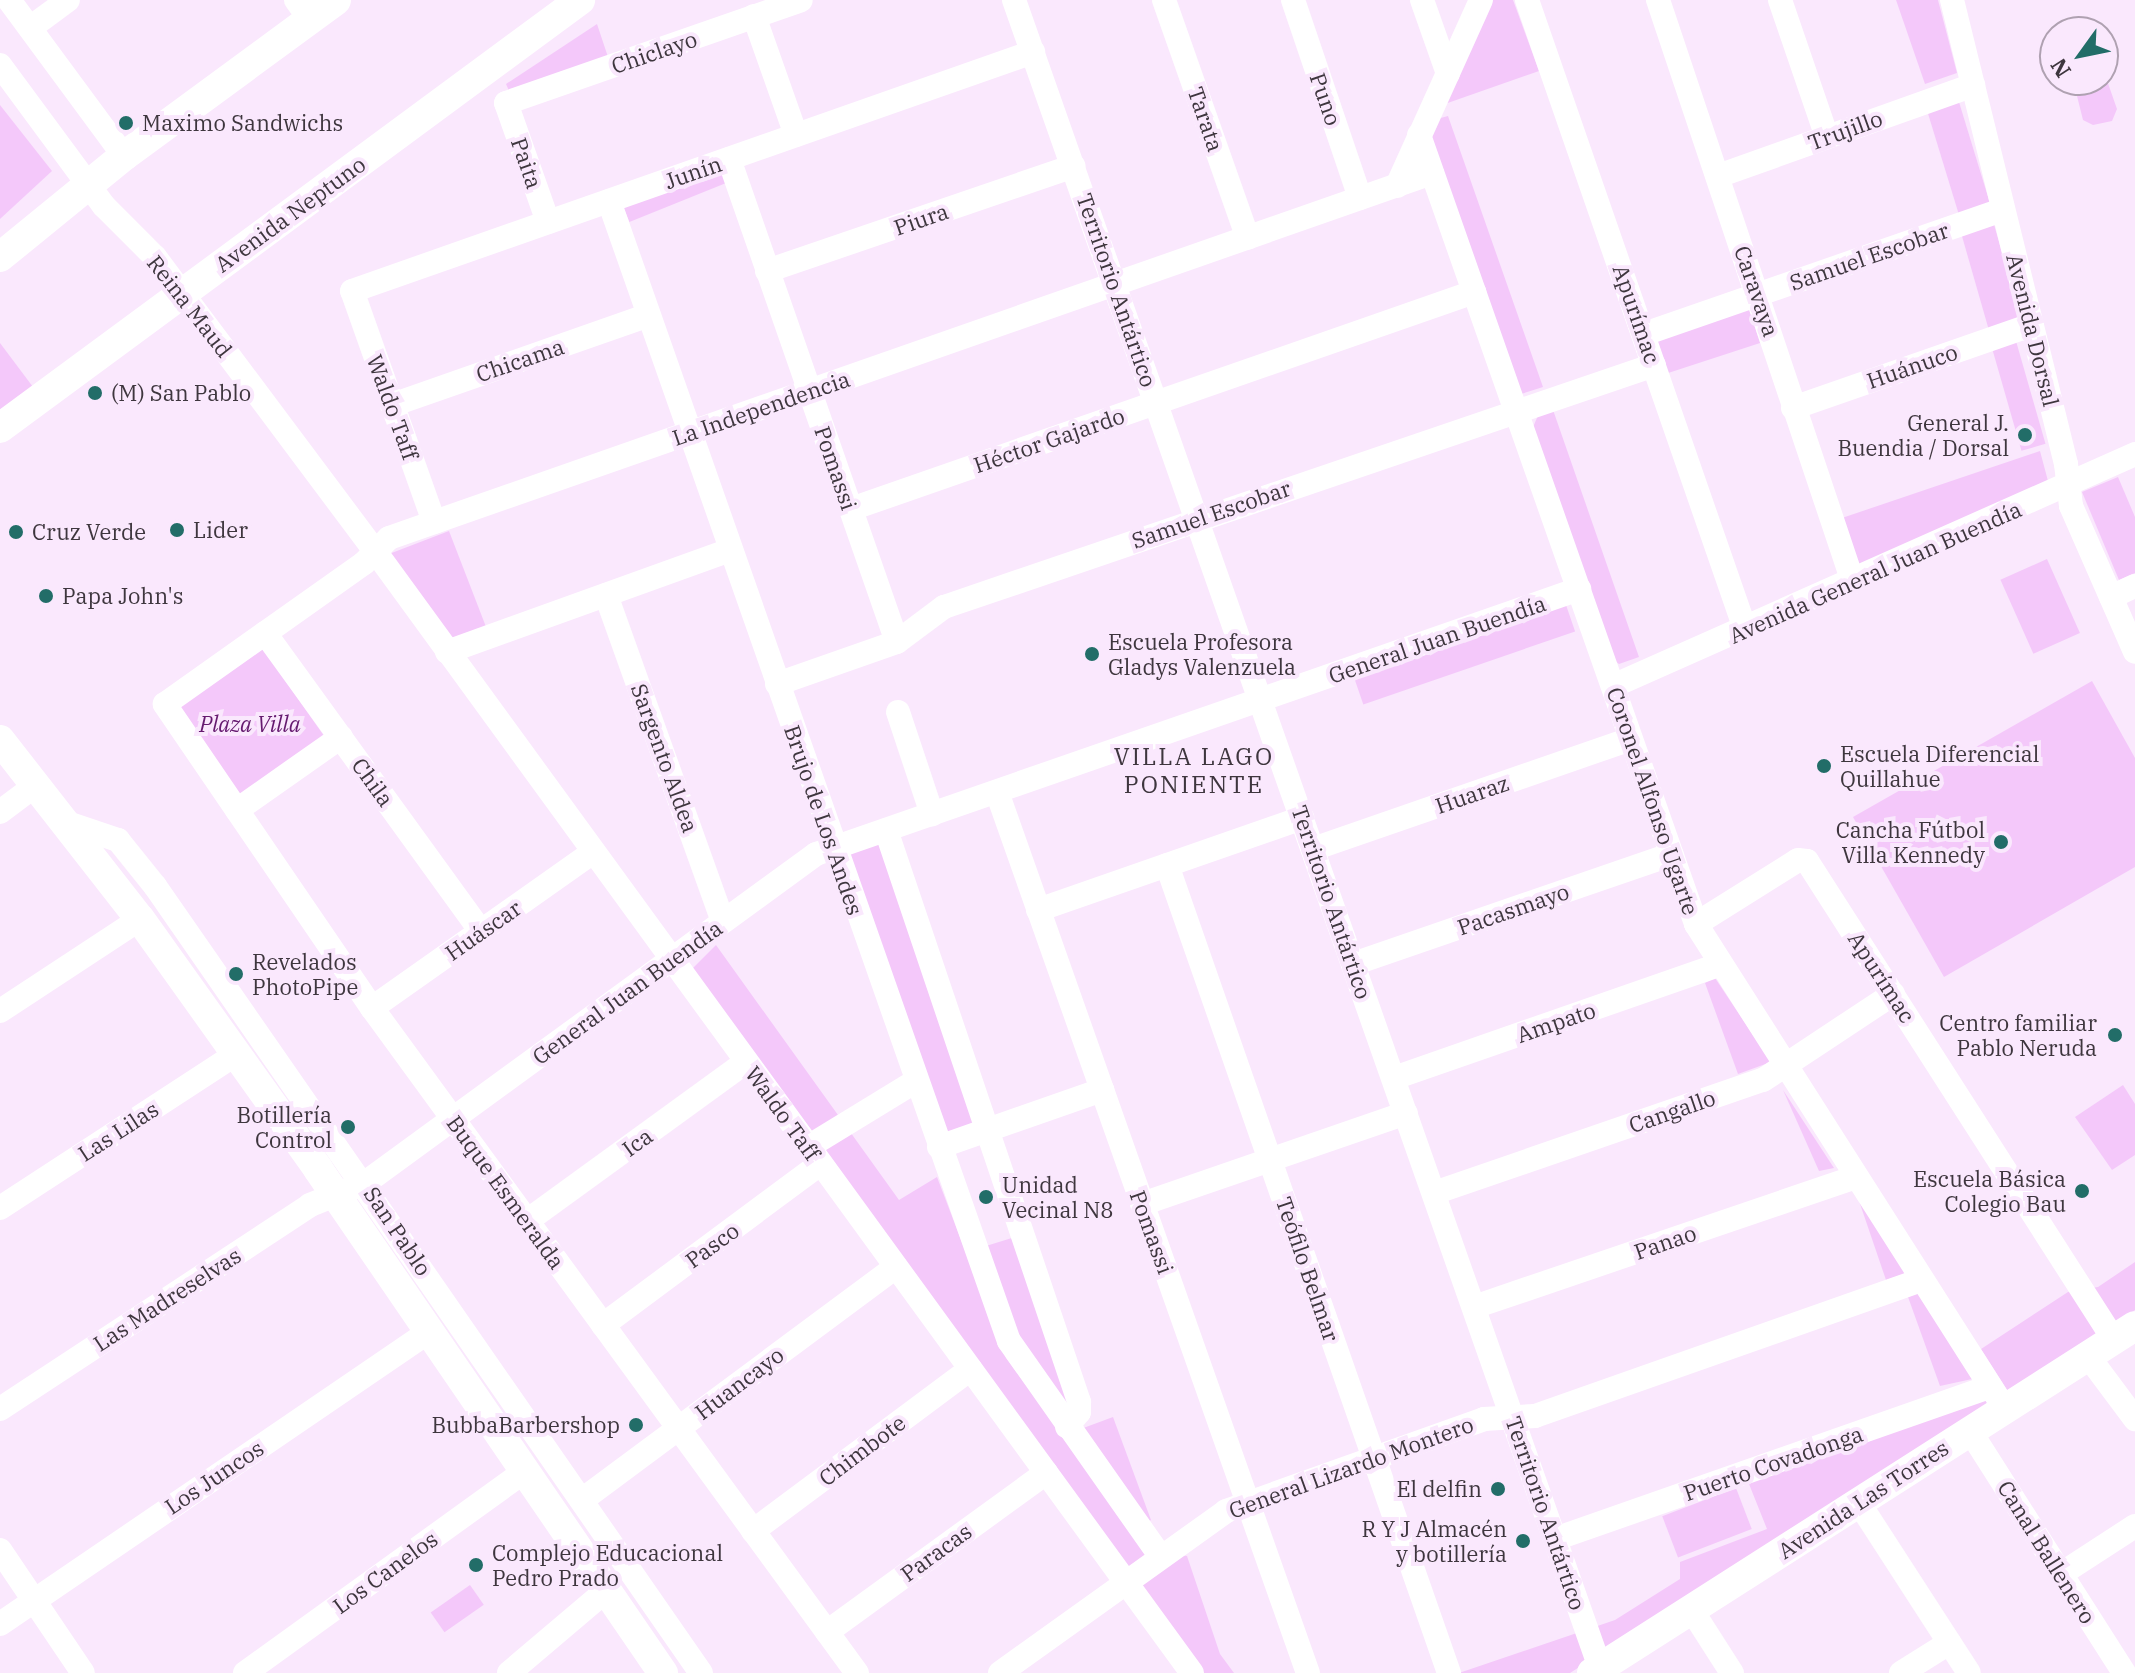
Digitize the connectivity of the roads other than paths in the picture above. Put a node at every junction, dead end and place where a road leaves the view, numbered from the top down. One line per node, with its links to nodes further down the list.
1 (9, 0): 17 (street)
2 (68, 0): 17 (street)
3 (336, 0): 15 (main road)
4 (580, 0): 43 (main road, Avenida Neptuno)
5 (801, 0): 16 (street, Chiclayo)
6 (1014, 0): 18 (street, Territorio Antártico)
7 (1164, 0): 37 (street, Tarata)
8 (1293, 0): 33 (street, Puno)
9 (1422, 0): 20 (street)
10 (1481, 0): 20 (street)
11 (1527, 0): 47 (street, Apurímac)
12 (1658, 0): 30 (street, Caravaya)
13 (1780, 0): 25 (street)
14 (1952, 0): 21 (street, Avenida Dorsal)
15 (303, 10): 26 (main road)
16 (754, 16): 22 (street, Chiclayo); 23 (street)
17 (30, 28): 26 (street)
18 (1033, 52): 23 (street, Junín); 28 (street, Territorio Antártico)
19 (0, 65): 31 (street, Reina Maud)
20 (1448, 74): 24 (street)
21 (1973, 85): 25 (street, Trujillo); 35 (street, Avenida Dorsal)
22 (506, 103): 36 (street, Paita)
23 (796, 135): 27 (street, Junín)
24 (1419, 135): 29 (street, Coronel Alfonso Ugarte); 32 (street)
25 (1827, 137): 30 (street, Trujillo)
26 (124, 156): 31 (main road)
27 (729, 159): 34 (street, Junín); 39 (street, Pomassi)
28 (1074, 166): 39 (street, Piura); 40 (street, Territorio Antártico)
29 (1432, 173): 32 (street, La Independencia); 42 (street, Coronel Alfonso Ugarte)
30 (1718, 176): 44 (street, Caravaya)
31 (89, 186): 38 (main road); 43 (street, Reina Maud)
32 (1397, 186): 33 (street, La Independencia)
33 (1360, 198): 37 (street, La Independencia)
34 (609, 201): 36 (street, Junín); 45 (street, Brujo de Los Andes)
35 (2003, 210): 44 (street, Samuel Escobar); 46 (street, Avenida Dorsal)
36 (548, 222): 41 (street, Junín)
37 (1248, 238): 40 (street, La Independencia)
38 (0, 257)
39 (767, 271): 49 (street, Pomassi)
40 (1115, 284): 49 (street, La Independencia); 50 (street, Territorio Antártico)
41 (352, 291): 51 (street, Waldo Taff)
42 (1474, 292): 50 (street, Héctor Gajardo); 53 (street, Coronel Alfonso Ugarte)
43 (182, 294): 54 (main road, Avenida Neptuno); 62 (street, Reina Maud)
44 (1758, 294): 47 (street, Samuel Escobar); 52 (street, Caravaya)
45 (649, 315): 51 (street, Chicama); 55 (street, Brujo de Los Andes)
46 (2032, 325): 52 (street, Huánuco); 57 (street, Avenida Dorsal)
47 (1644, 334): 48 (street, Apurímac)
48 (1654, 365): 53 (street, Samuel Escobar); 68 (street, Apurímac)
49 (810, 391): 55 (street, La Independencia); 58 (street, Pomassi)
50 (1157, 403): 58 (street, Héctor Gajardo); 59 (street, Territorio Antártico)
51 (392, 405): 60 (street, Waldo Taff)
52 (1793, 408): 63 (street, Caravaya)
53 (1517, 412): 59 (street, Samuel Escobar); 65 (street, Coronel Alfonso Ugarte)
54 (0, 428)
55 (690, 433): 60 (street, La Independencia); 61 (street, Brujo de Los Andes)
56 (2135, 454): 57 (street, Avenida General Juan Buendía)
57 (2068, 486): 63 (street, Avenida General Juan Buendía); 67 (street, Avenida Dorsal)
58 (851, 509): 70 (street, Pomassi)
59 (1197, 519): 70 (street, Samuel Escobar); 75 (street, Territorio Antártico)
60 (434, 522): 62 (street, La Independencia)
61 (730, 550): 66 (street); 73 (street, Brujo de Los Andes)
62 (375, 551): 69 (street, La Independencia); 71 (street, Waldo Taff)
63 (1853, 582): 68 (street, Avenida General Juan Buendía)
64 (2135, 586): 67 (street)
65 (1579, 589): 74 (street, Coronel Alfonso Ugarte); 75 (street, General Juan Buendía)
66 (606, 595): 71 (street); 96 (street, Sargento Aldea)
67 (2111, 597): 72 (street, Avenida Dorsal)
68 (1745, 629): 74 (street, Avenida General Juan Buendía)
69 (265, 633): 76 (street, La Independencia); 78 (street, Chila)
70 (897, 642): 73 (street, Samuel Escobar)
71 (447, 652): 91 (street, Waldo Taff)
72 (2135, 652)
73 (777, 684): 89 (street, Brujo de Los Andes)
74 (1613, 686): 79 (street, Coronel Alfonso Ugarte)
75 (1261, 700): 82 (street, General Juan Buendía); 86 (street, Territorio Antártico)
76 (165, 704): 83 (street, Buque Esmeralda)
77 (898, 712): 85 (street)
78 (341, 737): 83 (street); 98 (street, Chila)
79 (1631, 739): 90 (street, Huaraz); 92 (street, Coronel Alfonso Ugarte)
80 (0, 740): 81 (main road, San Pablo)
81 (36, 785): 84 (street); 87 (main road, San Pablo)
82 (997, 792): 85 (street, General Juan Buendía); 94 (street, Pomassi)
83 (237, 810): 103 (street, Buque Esmeralda)
84 (0, 812)
85 (932, 814): 88 (street, General Juan Buendía)
86 (1302, 818): 90 (street, Territorio Antártico); 93 (street)
87 (67, 823): 95 (main road, San Pablo); 118 (street, San Pablo)
88 (886, 830): 89 (street, General Juan Buendía); 113 (street)
89 (833, 848): 96 (street, General Juan Buendía); 109 (street, Brujo de Los Andes)
90 (1313, 849): 100 (street, Territorio Antártico)
91 (593, 852): 98 (street, Huáscar); 99 (street, Waldo Taff)
92 (1672, 854): 97 (street, Coronel Alfonso Ugarte); 100 (street, Pacasmayo)
93 (1167, 865): 94 (street); 116 (street, Teófilo Belmar)
94 (1038, 910): 110 (street, Pomassi)
95 (140, 919): 104 (street); 105 (main road, San Pablo)
96 (723, 921): 99 (street, General Juan Buendía)
97 (1696, 924): 101 (street, Coronel Alfonso Ugarte); 102 (street, Apurímac)
98 (481, 931): 103 (street, Huáscar)
99 (671, 960): 106 (street, Waldo Taff); 112 (street, General Juan Buendía)
100 (1353, 964): 108 (street, Territorio Antártico)
101 (1719, 965): 107 (street, Coronel Alfonso Ugarte); 108 (street, Ampato)
102 (1893, 994): 107 (street, Cangallo); 129 (street, Apurímac)
103 (372, 1008): 112 (street, Buque Esmeralda)
104 (0, 1011)
105 (236, 1054): 120 (main road, San Pablo); 122 (street, Las Lilas)
106 (746, 1062): 115 (street, Waldo Taff); 123 (street, Ica)
107 (1784, 1066): 117 (street, Coronel Alfonso Ugarte); 119 (street, Cangallo)
108 (1394, 1078): 111 (street, Territorio Antártico)
109 (916, 1081): 114 (street, Brujo de Los Andes); 115 (street, Pasco)
110 (1102, 1090): 113 (street); 121 (street, Pomassi)
111 (1406, 1113): 116 (street); 119 (street, Territorio Antártico)
112 (453, 1120): 118 (street, General Juan Buendía); 123 (street, Buque Esmeralda)
113 (988, 1130): 114 (street); 136 (street)
114 (939, 1147): 136 (street, Brujo de Los Andes)
115 (814, 1156): 124 (street, Waldo Taff); 127 (street, Pasco)
116 (1270, 1160): 121 (street); 139 (street, Teófilo Belmar)
117 (1855, 1177): 125 (street, Coronel Alfonso Ugarte); 126 (street, Panao)
118 (365, 1183): 120 (street, General Juan Buendía); 142 (street, San Pablo)
119 (1434, 1193): 126 (street, Territorio Antártico)
120 (336, 1195): 128 (main road, San Pablo); 133 (street, Las Madreselvas)
121 (1142, 1204): 143 (street, Pomassi)
122 (0, 1208)
123 (527, 1221): 127 (street, Buque Esmeralda)
124 (896, 1267): 131 (street, Waldo Taff); 137 (street, Huancayo)
125 (1921, 1280): 132 (street, Coronel Alfonso Ugarte); 134 (street, General Lizardo Montero)
126 (1474, 1307): 134 (street, Territorio Antártico)
127 (603, 1325): 137 (street, Buque Esmeralda)
128 (430, 1331): 140 (main road, San Pablo); 153 (street, Los Juncos)
129 (2124, 1333): 130 (main road, Avenida Las Torres)
130 (2088, 1356): 132 (main road, Avenida Las Torres); 135 (street)
131 (970, 1369): 141 (street, Waldo Taff); 146 (street, Chimbote)
132 (1998, 1398): 138 (main road, Avenida Las Torres); 147 (street, Puerto Covadonga)
133 (0, 1409)
134 (1512, 1416): 139 (street, General Lizardo Montero); 147 (street, Territorio Antártico)
135 (2135, 1419)
136 (1067, 1427): 149 (street, Brujo de Los Andes)
137 (678, 1428): 142 (street, Huancayo); 146 (street, Buque Esmeralda)
138 (1970, 1431): 144 (main road, Avenida Las Torres); 150 (street, Canal Ballenero)
139 (1374, 1458): 143 (street, General Lizardo Montero); 168 (street, Teófilo Belmar)
140 (525, 1471): 152 (main road, San Pablo); 160 (street, Los Canelos)
141 (1046, 1473): 151 (street, Waldo Taff); 156 (street, Paracas)
142 (582, 1500): 163 (street, San Pablo)
143 (1248, 1502): 149 (street, General Lizardo Montero); 167 (street, Pomassi)
144 (1859, 1503): 154 (main road, Avenida Las Torres); 157 (street)
145 (2135, 1526): 150 (street)
146 (753, 1531): 156 (street, Buque Esmeralda)
147 (1555, 1539): 158 (street, Territorio Antártico)
148 (0, 1550): 153 (street)
149 (1160, 1556): 151 (street, General Lizardo Montero)
150 (2061, 1574): 172 (street, Canal Ballenero)
151 (1125, 1581): 165 (street, General Lizardo Montero); 166 (street, Waldo Taff)
152 (608, 1589): 161 (street); 162 (main road, San Pablo)
153 (32, 1601): 155 (street, Los Juncos); 159 (street)
154 (1691, 1609): 158 (main road, Avenida Las Torres); 169 (street)
155 (0, 1624)
156 (827, 1632): 164 (street, Buque Esmeralda)
157 (1949, 1643): 170 (street); 171 (street)
158 (1596, 1670)
159 (83, 1673)
160 (245, 1673)
161 (509, 1673)
162 (663, 1673)
163 (701, 1673)
164 (857, 1673)
165 (1000, 1673)
166 (1192, 1673)
167 (1308, 1673)
168 (1449, 1673)
169 (1732, 1673)
170 (1901, 1673)
171 (1969, 1673)
172 (2124, 1673)

